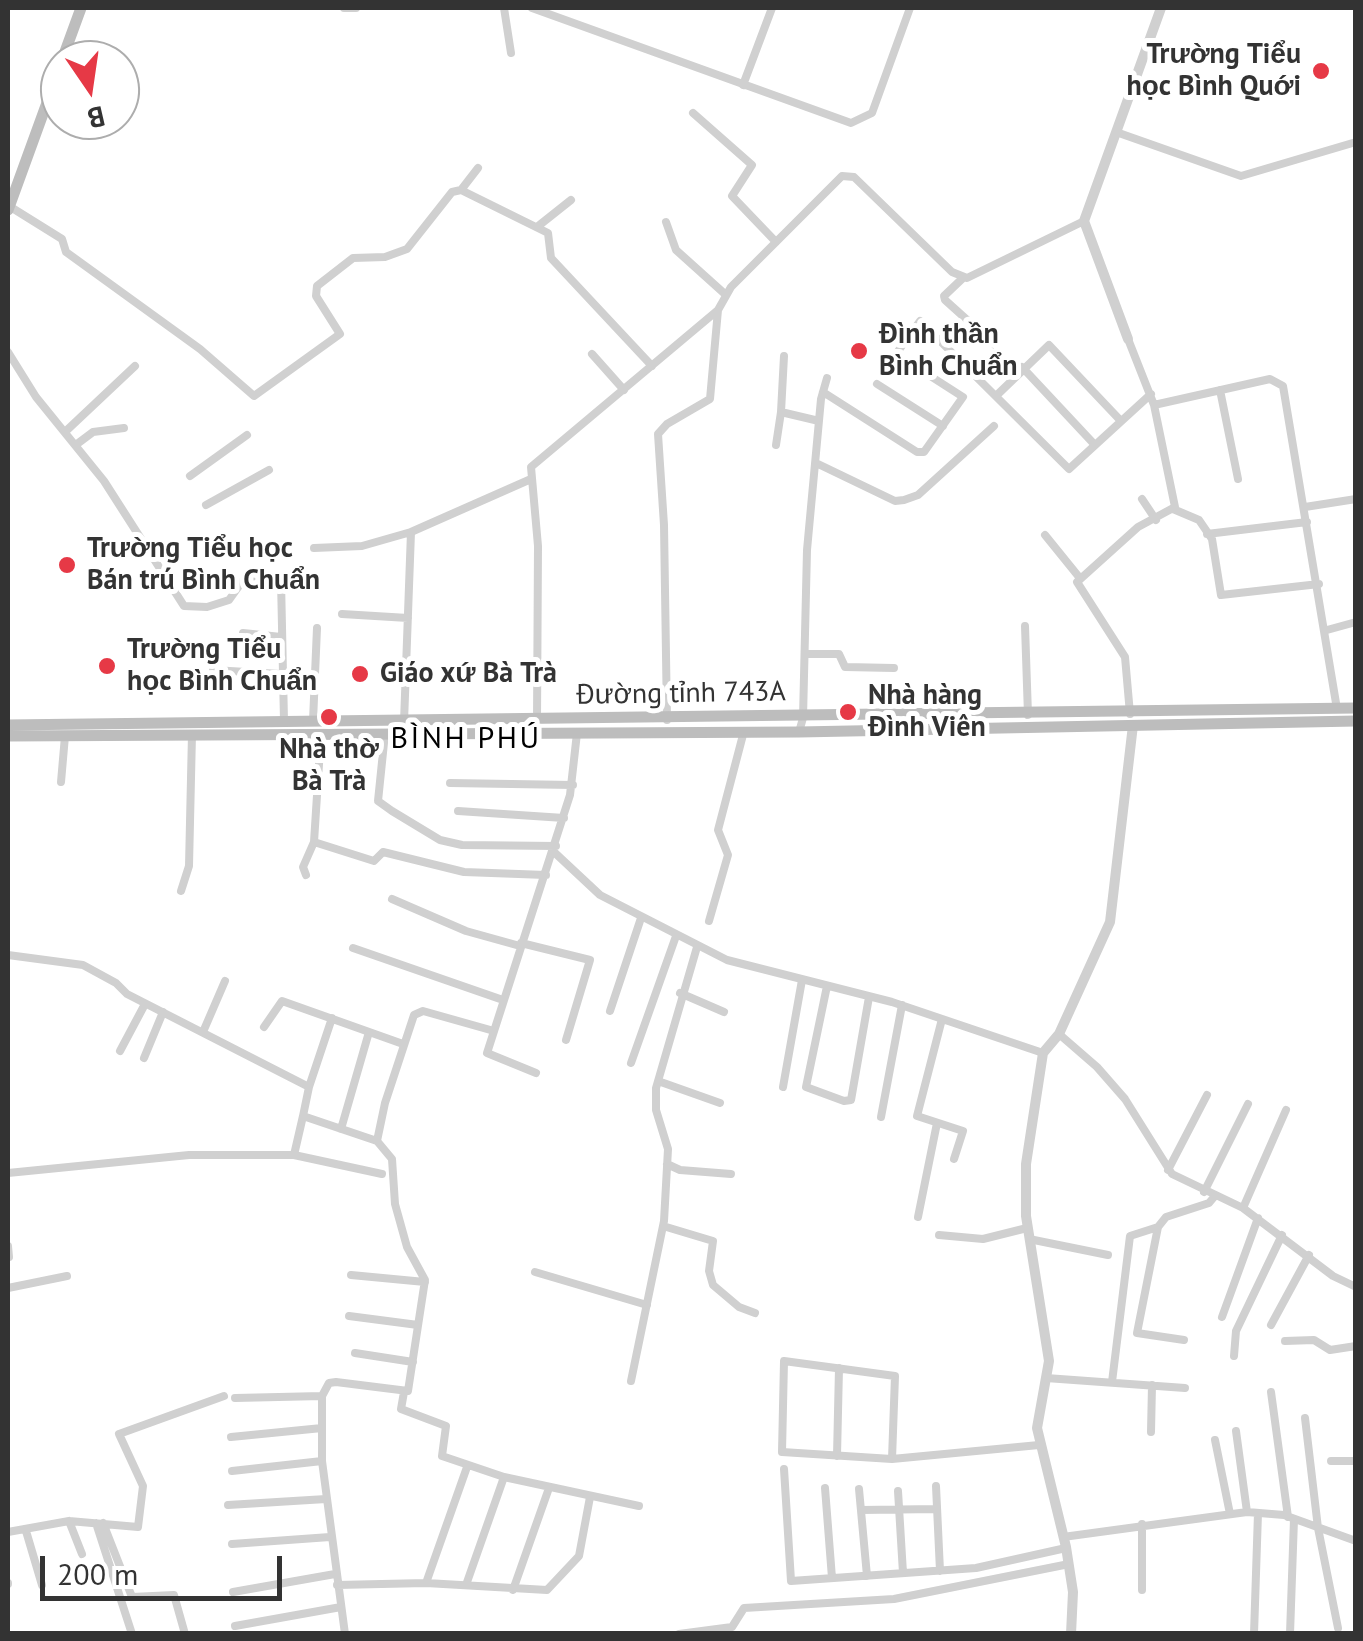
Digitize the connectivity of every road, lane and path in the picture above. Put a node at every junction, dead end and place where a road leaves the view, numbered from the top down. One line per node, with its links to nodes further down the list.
1 (82, 8): 9 (main road)
2 (344, 8): 3 (street)
3 (356, 8)
4 (504, 8): 10 (street)
5 (532, 8): 11 (street)
6 (772, 8): 11 (street)
7 (910, 8): 11 (street)
8 (1161, 8): 14 (street)
9 (70, 40)
10 (511, 52)
11 (743, 84)
12 (692, 113): 24 (street)
13 (40, 115): 17 (main road)
14 (1116, 132): 15 (street); 21 (street)
15 (1356, 142)
16 (478, 168): 18 (street)
17 (12, 184): 20 (main road)
18 (461, 190): 20 (street); 23 (street)
19 (571, 200): 23 (street)
20 (8, 208)
21 (1084, 221): 25 (street); 28 (street)
22 (666, 222): 26 (street)
23 (537, 226): 34 (street)
24 (776, 242): 25 (street); 26 (street)
25 (964, 277): 29 (street)
26 (726, 296): 27 (street)
27 (718, 310): 34 (street); 92 (street)
28 (1128, 339): 41 (street)
29 (994, 345)
30 (8, 352): 50 (street)
31 (592, 354): 38 (street)
32 (784, 356): 44 (street)
33 (135, 366): 50 (street)
34 (652, 366): 38 (street)
35 (1022, 367): 42 (street); 45 (street); 53 (street)
36 (827, 378): 40 (street)
37 (877, 384): 47 (street)
38 (624, 390): 58 (street)
39 (1220, 390): 43 (street); 59 (street); 63 (street)
40 (823, 392): 46 (street); 47 (street)
41 (1150, 394): 43 (street); 45 (street)
42 (997, 395): 47 (street); 53 (street)
43 (1154, 405): 64 (street)
44 (781, 412): 46 (street); 54 (street)
45 (1120, 420): 53 (street)
46 (818, 421): 55 (street)
47 (943, 426)
48 (994, 426): 55 (street)
49 (124, 428): 52 (street)
50 (66, 431): 52 (street)
51 (248, 435): 57 (street)
52 (77, 444): 80 (street)
53 (1094, 444)
54 (776, 445)
55 (816, 463): 81 (street)
56 (269, 470): 62 (street)
57 (190, 476)
58 (530, 479): 67 (street); 94 (street)
59 (1238, 479)
60 (1142, 499): 65 (street)
61 (1356, 499): 63 (street)
62 (206, 506)
63 (1305, 507): 66 (street)
64 (1173, 509): 65 (street); 68 (street)
65 (1156, 520): 71 (street)
66 (1307, 522): 68 (street); 72 (street)
67 (411, 532): 70 (street); 74 (street)
68 (1206, 534): 72 (street)
69 (1045, 536): 71 (street)
70 (314, 548)
71 (1079, 577): 90 (street)
72 (1319, 584): 78 (street)
73 (342, 614): 74 (street)
74 (408, 618): 96 (street)
75 (1356, 622): 78 (street)
76 (1025, 626): 87 (street)
77 (317, 628): 93 (street)
78 (1326, 630): 86 (street)
79 (243, 633): 80 (street)
80 (281, 636): 84 (street)
81 (806, 654): 82 (street); 89 (street)
82 (894, 668)
83 (213, 670): 84 (street)
84 (280, 674): 91 (street)
85 (1356, 708): 86 (main road, Đường tỉnh 743A)
86 (1337, 709): 88 (main road, Đường tỉnh 743A)
87 (1028, 715): 89 (main road, Đường tỉnh 743A); 90 (main road, Đường tỉnh 743A)
88 (1315, 715): 90 (main road, Đường tỉnh 743A); 95 (main road, Đường tỉnh 743A)
89 (803, 718): 92 (main road, Đường tỉnh 743A); 103 (street)
90 (1132, 719): 103 (main road, Đường tỉnh 743A); 142 (street)
91 (284, 720): 93 (main road, Đường tỉnh 743A); 97 (main road, Đường tỉnh 743A)
92 (667, 720): 94 (main road, Đường tỉnh 743A)
93 (312, 721): 98 (main road, Đường tỉnh 743A)
94 (537, 721): 96 (main road, Đường tỉnh 743A)
95 (1356, 721)
96 (404, 722): 98 (main road, Đường tỉnh 743A)
97 (8, 724)
98 (339, 727): 99 (main road, Đường tỉnh 743A); 100 (main road, Đường tỉnh 743A)
99 (322, 732): 104 (main road, Đường tỉnh 743A); 112 (street)
100 (385, 732): 101 (main road, Đường tỉnh 743A); 113 (street)
101 (577, 732): 102 (main road, Đường tỉnh 743A); 109 (street)
102 (744, 732): 103 (main road, Đường tỉnh 743A); 119 (street)
103 (798, 732)
104 (192, 734): 106 (main road, Đường tỉnh 743A); 116 (street)
105 (8, 736): 106 (main road, Đường tỉnh 743A)
106 (66, 736): 107 (street)
107 (61, 782)
108 (450, 783): 109 (street)
109 (573, 785): 111 (street)
110 (458, 812): 111 (street)
111 (564, 818): 113 (street)
112 (314, 842): 114 (street); 115 (street)
113 (555, 849): 115 (street); 118 (street)
114 (306, 875)
115 (546, 875): 121 (street)
116 (181, 891)
117 (392, 899): 121 (street)
118 (642, 918): 120 (street); 134 (street)
119 (709, 920)
120 (676, 936): 122 (street); 148 (street)
121 (521, 945): 130 (street); 143 (street)
122 (697, 947): 125 (street); 128 (street)
123 (353, 948): 130 (street)
124 (8, 956): 131 (street)
125 (802, 980): 127 (street); 152 (street)
126 (226, 981): 139 (street)
127 (827, 986): 129 (street); 129 (street)
128 (680, 993): 135 (street); 150 (street)
129 (868, 997): 132 (street)
130 (503, 1000): 141 (street)
131 (145, 1004): 133 (street); 145 (street)
132 (902, 1006): 137 (street); 158 (street)
133 (162, 1012): 139 (street); 147 (street)
134 (610, 1012)
135 (724, 1012)
136 (332, 1018): 138 (street); 140 (street); 151 (street)
137 (942, 1019): 146 (street); 159 (street)
138 (264, 1027)
139 (203, 1032): 151 (street)
140 (370, 1032): 144 (street); 160 (street)
141 (494, 1032): 144 (street); 149 (street)
142 (1058, 1034): 146 (street); 165 (street)
143 (566, 1040)
144 (403, 1044): 161 (street)
145 (120, 1051)
146 (1042, 1054): 176 (street)
147 (144, 1058)
148 (631, 1063)
149 (536, 1073)
150 (658, 1081): 154 (street); 164 (street)
151 (309, 1087): 157 (street)
152 (784, 1087)
153 (1206, 1096): 165 (street)
154 (720, 1103)
155 (1248, 1104): 169 (street)
156 (1286, 1110): 171 (street)
157 (303, 1116): 160 (street); 162 (street)
158 (881, 1116)
159 (937, 1123): 163 (street); 172 (street)
160 (341, 1129): 161 (street)
161 (377, 1141): 186 (street)
162 (294, 1155): 166 (street); 167 (street)
163 (954, 1160)
164 (667, 1164): 168 (street); 174 (street)
165 (1168, 1170): 169 (street)
166 (8, 1173)
167 (382, 1174)
168 (731, 1174)
169 (1204, 1192): 170 (street)
170 (1214, 1197): 171 (street); 175 (street)
171 (1243, 1208): 173 (street)
172 (918, 1216)
173 (1258, 1218): 178 (street); 192 (street)
174 (663, 1226): 189 (street); 190 (street)
175 (1158, 1226): 195 (street); 204 (street)
176 (1028, 1233): 177 (street); 180 (street); 202 (street)
177 (939, 1234)
178 (1282, 1235): 182 (street); 199 (street)
179 (8, 1246): 181 (street)
180 (1108, 1255)
181 (10, 1256)
182 (1309, 1256): 187 (street); 194 (street)
183 (535, 1272): 189 (street)
184 (351, 1275): 186 (street)
185 (67, 1276): 188 (street)
186 (425, 1282): 193 (street)
187 (1356, 1287)
188 (8, 1288)
189 (647, 1306): 203 (street)
190 (755, 1313)
191 (349, 1316): 193 (street)
192 (1222, 1316)
193 (418, 1325): 200 (street)
194 (1272, 1325)
195 (1184, 1340)
196 (1285, 1341): 197 (street)
197 (1356, 1346)
198 (355, 1353): 200 (street)
199 (1234, 1356)
200 (412, 1362): 207 (street)
201 (839, 1368): 219 (street); 219 (street); 220 (street)
202 (1046, 1378): 204 (street); 218 (street)
203 (631, 1381)
204 (1112, 1382): 205 (street)
205 (1152, 1385): 206 (street); 215 (street)
206 (1185, 1388)
207 (404, 1392): 210 (street); 224 (street)
208 (1271, 1392): 243 (street)
209 (224, 1396): 245 (street)
210 (322, 1396): 211 (street); 213 (street)
211 (236, 1398)
212 (1305, 1418): 247 (street)
213 (322, 1428): 216 (street); 223 (street)
214 (1236, 1431): 240 (street)
215 (1152, 1432)
216 (231, 1437)
217 (1215, 1440): 242 (street)
218 (1039, 1445): 220 (street); 252 (street)
219 (837, 1456): 220 (street)
220 (892, 1459)
221 (1331, 1460): 222 (street)
222 (1356, 1461)
223 (322, 1462): 226 (street); 234 (street)
224 (466, 1467): 227 (street); 261 (street)
225 (784, 1469): 260 (street)
226 (232, 1471)
227 (504, 1477): 229 (street); 264 (street)
228 (936, 1486): 237 (street)
229 (548, 1488): 233 (street); 265 (street)
230 (825, 1488): 260 (street)
231 (859, 1489): 238 (street)
232 (898, 1491): 239 (street)
233 (590, 1497): 236 (street); 265 (street)
234 (326, 1499): 235 (street); 250 (street)
235 (228, 1505)
236 (640, 1506)
237 (937, 1509): 239 (street); 256 (street)
238 (861, 1510): 239 (street); 259 (street)
239 (899, 1510): 257 (street)
240 (1247, 1512): 241 (street); 242 (street)
241 (1258, 1513): 243 (street); 276 (street)
242 (1230, 1514): 246 (street)
243 (1291, 1518): 247 (street); 277 (street)
244 (69, 1521): 245 (street); 248 (street); 254 (street)
245 (99, 1523): 271 (street); 272 (street)
246 (1142, 1524): 252 (street); 266 (street)
247 (1318, 1528): 251 (street); 270 (street)
248 (26, 1531): 249 (street); 262 (street)
249 (8, 1532)
250 (330, 1537): 253 (street); 258 (street)
251 (1356, 1540)
252 (1065, 1542): 255 (street); 256 (street)
253 (232, 1544)
254 (82, 1554)
255 (1068, 1564): 274 (street); 275 (street)
256 (940, 1571): 257 (street)
257 (903, 1573): 259 (street)
258 (335, 1574): 263 (street); 267 (street)
259 (867, 1576): 260 (street)
260 (832, 1578)
261 (426, 1583): 263 (street); 264 (street)
262 (42, 1585)
263 (337, 1586): 268 (street)
264 (466, 1586): 265 (street)
265 (513, 1590)
266 (1142, 1590)
267 (232, 1592)
268 (341, 1607): 269 (street); 273 (street)
269 (235, 1626)
270 (1338, 1628)
271 (132, 1634)
272 (185, 1634)
273 (345, 1634)
274 (679, 1634)
275 (1071, 1634)
276 (1254, 1634)
277 (1290, 1634)

